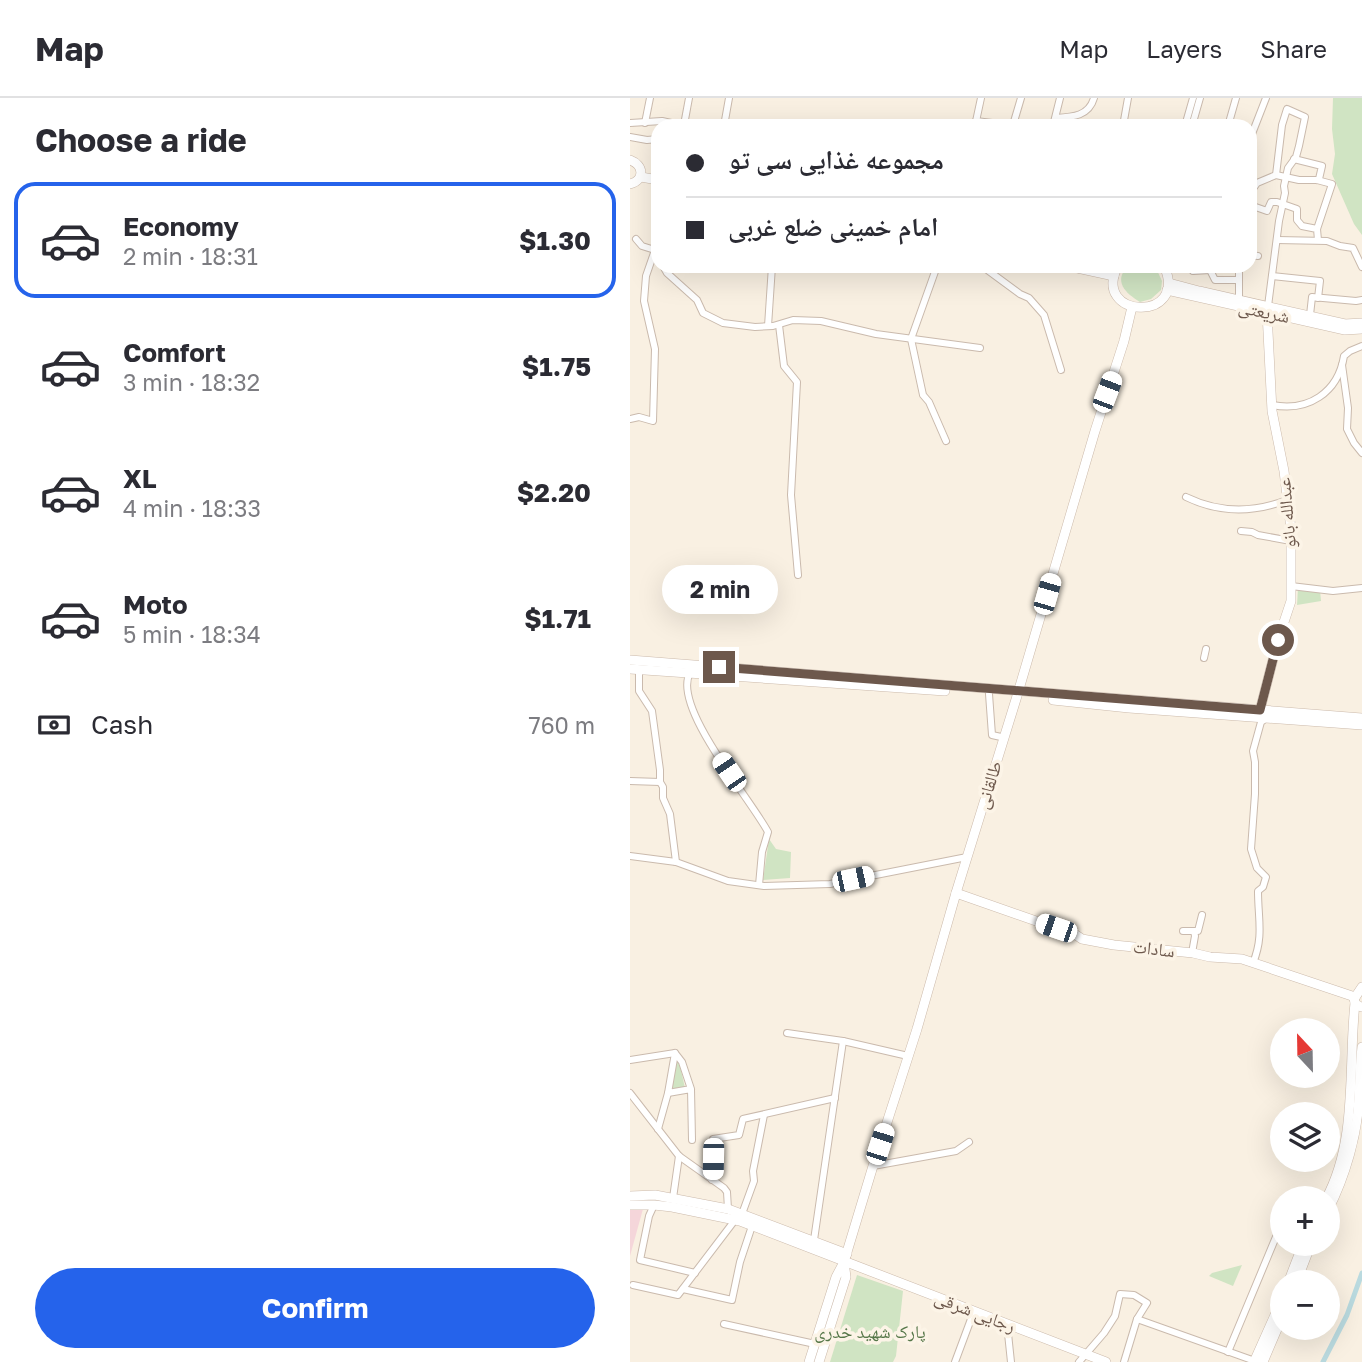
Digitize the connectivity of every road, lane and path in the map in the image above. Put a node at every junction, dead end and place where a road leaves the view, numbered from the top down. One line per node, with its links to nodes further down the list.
1 (650, 98): 25 (street)
2 (689, 98): 14 (street)
3 (729, 98): 15 (street)
4 (981, 98): 16 (street)
5 (1021, 98): 17 (street)
6 (1060, 98): 13 (street)
7 (1094, 98): 13 (street)
8 (1128, 98): 18 (street)
9 (1193, 98): 19 (street)
10 (1200, 98): 20 (street)
11 (1236, 98): 21 (street)
12 (1266, 98): 22 (street)
13 (1056, 118)
14 (685, 119)
15 (725, 119)
16 (977, 119)
17 (1016, 119)
18 (1124, 119)
19 (1187, 119)
20 (1194, 119)
21 (1229, 119)
22 (1257, 121)
23 (651, 122): 25 (street)
24 (630, 123): 25 (street)
25 (645, 123)
26 (630, 136): 27 (street)
27 (651, 140)
28 (1294, 159): 30 (street); 32 (street); 34 (street)
29 (630, 160): 31 (main road)
30 (1276, 175): 32 (street); 35 (street)
31 (641, 177): 33 (main road); 36 (main road)
32 (1286, 178): 34 (street); 37 (street)
33 (651, 179)
34 (1317, 180): 39 (street)
35 (1257, 183)
36 (630, 184)
37 (1282, 203): 38 (street); 39 (street); 41 (street)
38 (1257, 208)
39 (1317, 229): 42 (street)
40 (636, 239): 43 (street)
41 (1277, 240): 42 (street); 56 (street)
42 (1318, 240): 45 (street)
43 (651, 250)
44 (651, 266): 75 (street)
45 (1362, 267)
46 (667, 273): 67 (street)
47 (772, 273): 67 (street)
48 (935, 273): 69 (street)
49 (992, 273): 73 (street)
50 (1101, 273): 55 (main road)
51 (1115, 273): 55 (main road)
52 (1167, 273): 58 (main road)
53 (1213, 273): 57 (street)
54 (1239, 273): 57 (street)
55 (1114, 276): 62 (main road)
56 (1272, 276): 59 (street); 63 (street)
57 (1239, 280): 60 (street)
58 (1168, 286): 60 (main road, شریعتی); 62 (main road); 63 (main road, شریعتی)
59 (1318, 298): 61 (street); 64 (street)
60 (1239, 299): 63 (main road, شریعتی)
61 (1362, 300)
62 (1132, 307): 91 (main road, طالقانی)
63 (1267, 309): 64 (main road, شریعتی); 68 (main road, شریعتی); 74 (main road, عبدالله بانو)
64 (1310, 315): 65 (main road, شریعتی)
65 (1362, 323)
66 (779, 325): 67 (street); 69 (street); 82 (street)
67 (768, 326)
68 (1362, 329)
69 (911, 339): 71 (street); 76 (street)
70 (1362, 346): 72 (street)
71 (981, 348)
72 (1342, 365): 74 (street); 77 (street)
73 (1061, 370)
74 (1272, 405): 79 (main road, عبدالله بانو)
75 (630, 419)
76 (946, 441)
77 (1362, 453)
78 (1186, 497): 79 (street)
79 (1287, 500): 81 (main road, عبدالله بانو)
80 (1241, 531): 81 (street)
81 (1291, 541): 83 (main road, عبدالله بانو)
82 (798, 575)
83 (1291, 586): 84 (street); 92 (main road, عبدالله بانو)
84 (1362, 588)
85 (1206, 649): 86 (street)
86 (1204, 658)
87 (630, 660): 89 (main road)
88 (635, 669): 89 (main road); 97 (street)
89 (691, 669): 90 (main road); 91 (main road); 101 (street)
90 (989, 694): 91 (main road); 95 (street)
91 (1017, 694): 92 (main road); 99 (main road, طالقانی)
92 (1262, 714): 93 (main road); 94 (main road); 107 (street)
93 (1362, 718)
94 (1362, 724)
95 (1001, 737)
96 (630, 781): 97 (street)
97 (660, 782): 100 (street)
98 (630, 856): 100 (street)
99 (967, 857): 101 (street); 102 (main road, طالقانی)
100 (677, 862): 101 (street)
101 (759, 885)
102 (956, 893): 106 (main road, سادات); 113 (main road, طالقانی)
103 (1202, 915): 105 (street)
104 (1183, 931): 105 (street)
105 (1194, 931): 106 (street)
106 (1192, 953): 107 (main road, سادات)
107 (1253, 963): 108 (main road, سادات)
108 (1359, 997): 126 (main road)
109 (787, 1033): 110 (street)
110 (843, 1041): 113 (street); 118 (street)
111 (1362, 1047): 127 (main road)
112 (675, 1053): 114 (street); 115 (street); 117 (street)
113 (908, 1056): 124 (main road, طالقانی)
114 (630, 1060)
115 (691, 1089): 117 (street); 121 (street)
116 (630, 1093): 120 (street)
117 (668, 1093): 120 (street)
118 (835, 1098): 119 (street); 135 (street)
119 (764, 1115): 125 (street); 133 (street)
120 (658, 1129): 123 (street)
121 (692, 1140)
122 (969, 1142): 124 (street)
123 (679, 1156): 125 (street); 129 (street)
124 (873, 1166): 137 (main road, طالقانی)
125 (712, 1180): 132 (street)
126 (1332, 1186)
127 (1340, 1186)
128 (630, 1196): 130 (main road)
129 (673, 1198): 130 (main road); 132 (main road)
130 (654, 1200): 131 (main road); 133 (main road); 138 (street)
131 (630, 1205)
132 (728, 1209): 133 (main road)
133 (738, 1217): 134 (main road); 135 (main road); 138 (street)
134 (752, 1226): 137 (main road); 140 (street)
135 (814, 1240): 137 (main road)
136 (1270, 1251): 148 (street)
137 (846, 1258): 141 (main road, رجایی شرقی); 147 (main road, طالقانی); 151 (main road, طالقانی)
138 (695, 1273): 140 (street)
139 (634, 1285): 140 (street)
140 (683, 1289)
141 (974, 1311): 144 (main road, رجایی شرقی); 152 (street)
142 (1137, 1319): 148 (street); 149 (street); 156 (street)
143 (724, 1324): 147 (street)
144 (1007, 1324): 149 (main road, رجایی شرقی); 153 (street)
145 (1270, 1326): 157 (main road)
146 (1272, 1340): 158 (main road)
147 (815, 1345): 150 (main road, طالقانی)
148 (1228, 1352): 157 (street)
149 (1086, 1354): 154 (street); 155 (main road, رجایی شرقی)
150 (809, 1362)
151 (820, 1362)
152 (955, 1362)
153 (1011, 1362)
154 (1079, 1362)
155 (1106, 1362)
156 (1124, 1362)
157 (1254, 1362)
158 (1263, 1362)

